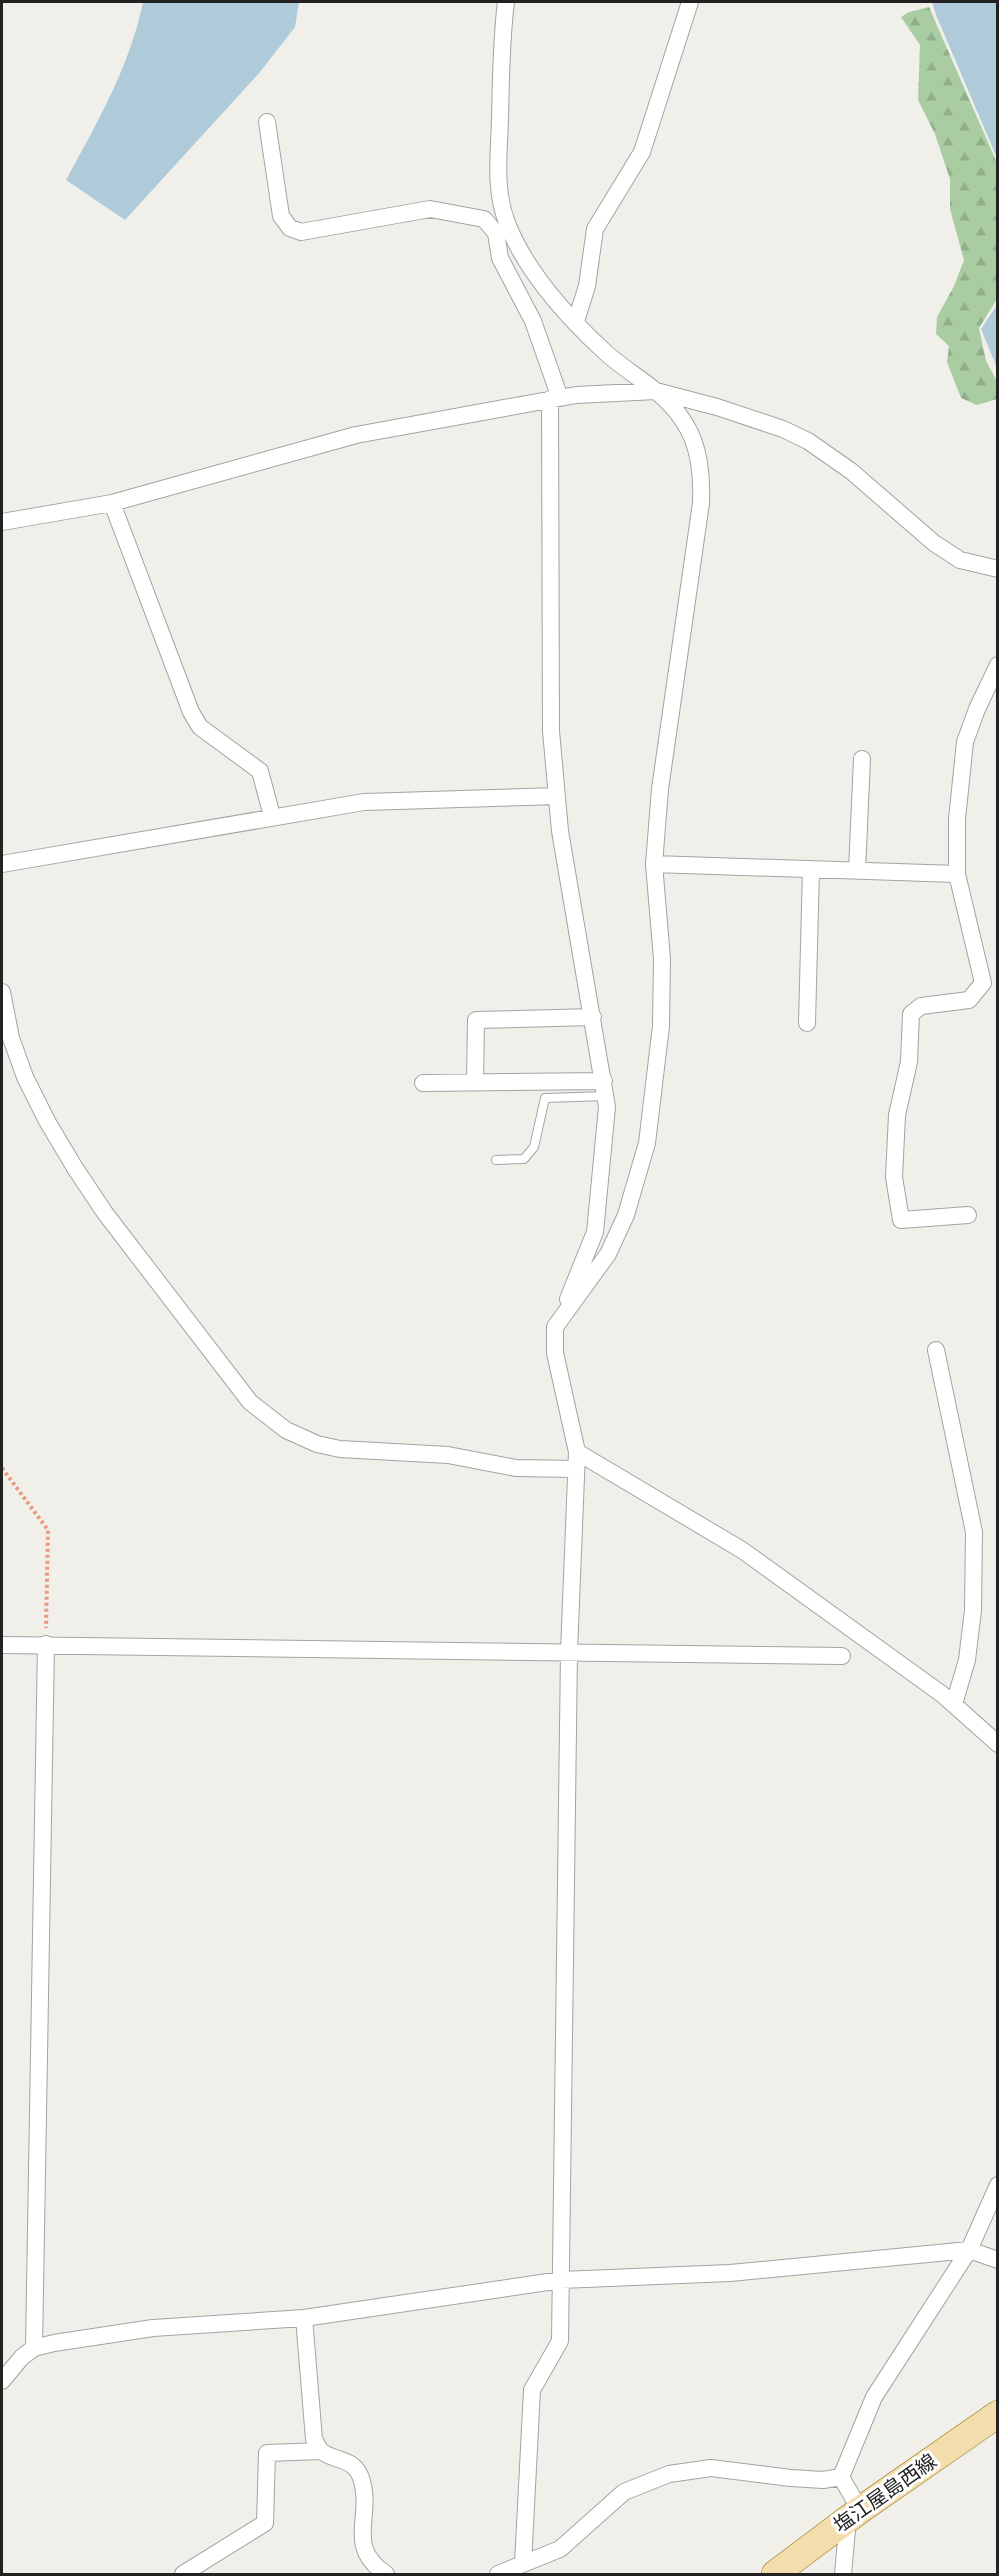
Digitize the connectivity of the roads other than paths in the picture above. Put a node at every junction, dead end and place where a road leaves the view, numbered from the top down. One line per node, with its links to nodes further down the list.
1 (507, 2): 4 (street)
2 (690, 2): 5 (street)
3 (267, 122): 4 (street)
4 (503, 230): 5 (street); 7 (street)
5 (576, 321): 6 (street)
6 (656, 391): 7 (street); 10 (street); 16 (street)
7 (555, 399): 8 (street); 13 (street)
8 (112, 503): 9 (street); 14 (street)
9 (2, 522)
10 (998, 569)
11 (998, 665): 19 (street)
12 (862, 759): 18 (street)
13 (557, 796): 14 (street); 21 (street)
14 (272, 816): 15 (street)
15 (2, 864)
16 (654, 864): 17 (street); 28 (street)
17 (811, 869): 18 (street); 22 (street)
18 (857, 871): 19 (street)
19 (957, 874): 27 (street)
20 (2, 993): 30 (street)
21 (593, 1017): 23 (street); 25 (street)
22 (807, 1023)
23 (475, 1082): 24 (street); 25 (street)
24 (423, 1083)
25 (605, 1088): 26 (lane); 28 (street)
26 (496, 1160)
27 (968, 1215)
28 (555, 1327): 30 (street)
29 (936, 1350): 35 (street)
30 (576, 1461): 33 (street); 35 (street)
31 (2, 1644): 32 (street)
32 (46, 1644): 33 (street); 42 (street)
33 (569, 1652): 34 (street); 40 (street)
34 (842, 1656)
35 (954, 1704): 36 (street)
36 (998, 1744)
37 (998, 2185): 38 (street)
38 (969, 2250): 39 (street); 40 (street); 46 (street)
39 (998, 2260)
40 (561, 2280): 41 (street); 48 (street)
41 (304, 2318): 42 (street); 45 (street)
42 (34, 2348): 43 (street)
43 (2, 2381)
44 (998, 2414): 47 (main road, 塩江屋島西線)
45 (321, 2451): 49 (street); 50 (street)
46 (842, 2477): 47 (street); 48 (street)
47 (854, 2514): 52 (main road, 塩江屋島西線); 53 (street)
48 (524, 2565): 51 (street)
49 (183, 2574)
50 (386, 2574)
51 (498, 2574)
52 (775, 2574)
53 (843, 2574)

